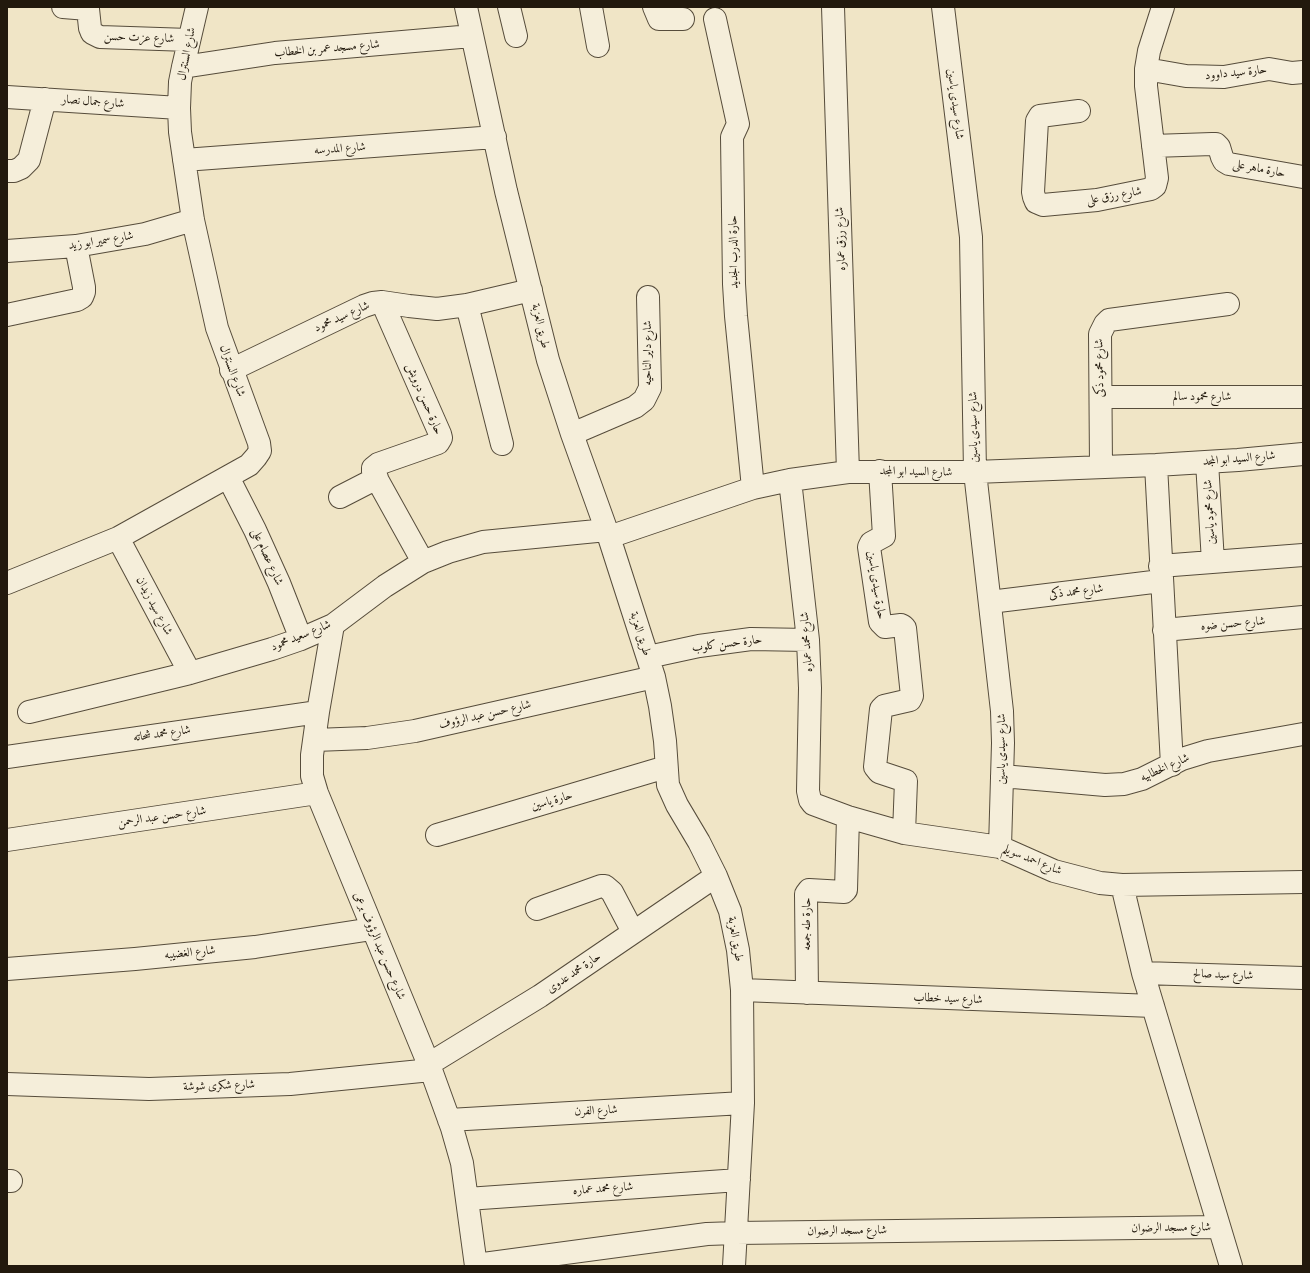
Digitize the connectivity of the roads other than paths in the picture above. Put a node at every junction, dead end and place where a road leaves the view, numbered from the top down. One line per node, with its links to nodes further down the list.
1 (63, 7): 10 (street, شارع عزت حسن)
2 (197, 7): 15 (street, شارع السنترال)
3 (466, 7): 13 (street, طريق العزبة)
4 (509, 7): 14 (street)
5 (591, 7): 16 (street)
6 (654, 7): 12 (street)
7 (833, 7): 48 (street, شارع رزق عماره)
8 (943, 7): 49 (street, شارع سيدى ياسين)
9 (1163, 7): 18 (street, شارع رزق على)
10 (88, 8): 15 (street, شارع عزت حسن)
11 (715, 18): 53 (street, حارة الدرب الجديد)
12 (683, 19)
13 (472, 36): 17 (street, شارع مسجد عمر بن الخطاب); 24 (street, طريق العزبة)
14 (516, 36)
15 (189, 40): 17 (street, شارع السنترال)
16 (598, 46)
17 (183, 67): 22 (street, شارع السنترال)
18 (1146, 69): 19 (street, حارة سيد داوود); 25 (street, شارع رزق على)
19 (1303, 72)
20 (7, 97): 21 (street, شارع جمال نصار)
21 (45, 99): 22 (street, شارع جمال نصار); 27 (street)
22 (179, 108): 26 (street, شارع السنترال)
23 (1079, 111): 25 (street, شارع رزق على)
24 (495, 137): 26 (street, شارع المدرسه); 32 (street, طريق العزبة)
25 (1153, 146): 28 (street, حارة ماهر على)
26 (184, 160): 29 (street, شارع السنترال)
27 (7, 171)
28 (1303, 178)
29 (193, 220): 30 (street, شارع سمير ابو زيد); 38 (street, شارع السنترال)
30 (76, 246): 31 (street, شارع سمير ابو زيد); 37 (street)
31 (7, 251)
32 (532, 290): 36 (street, شارع سيد محمود); 41 (street, طريق العزبة)
33 (648, 297): 41 (street, شارع داير الناحيه)
34 (382, 302): 36 (street, شارع سيد محمود); 38 (street, شارع سيد محمود); 51 (street, حارة حسن درويش)
35 (1228, 304): 40 (street, شارع محمود ذكى)
36 (467, 305): 42 (street)
37 (7, 315)
38 (231, 370): 50 (street, شارع السنترال)
39 (1303, 397): 40 (street, شارع محمود سالم)
40 (1101, 398): 46 (street, شارع محمود ذكى)
41 (572, 434): 55 (street, طريق العزبة)
42 (502, 444)
43 (1303, 454): 44 (street, شارع السيد ابو المجد)
44 (1207, 462): 45 (street, شارع السيد ابو المجد); 59 (street, شارع محمود ياسين)
45 (1156, 465): 46 (street, شارع السيد ابو المجد); 60 (street)
46 (1101, 467): 49 (street, شارع السيد ابو المجد)
47 (880, 471): 48 (street, شارع السيد ابو المجد); 49 (street, شارع السيد ابو المجد); 81 (street, حارة سيدى ياسين)
48 (848, 472): 52 (street, شارع السيد ابو المجد)
49 (974, 472): 62 (street, شارع سيدى ياسين)
50 (228, 477): 56 (street, شارع السنترال); 66 (street, شارع عصام على)
51 (377, 478): 54 (street); 58 (street)
52 (790, 480): 53 (street, شارع السيد ابو المجد); 67 (street, شارع محمد عماره)
53 (753, 488): 55 (street, شارع السيد ابو المجد)
54 (340, 497)
55 (608, 533): 58 (street, شارع سعيد محمود); 68 (street, طريق العزبة)
56 (118, 538): 61 (street, شارع السنترال); 69 (street, شارع سيد زيدان)
57 (1303, 555): 59 (street, شارع محمد ذكى)
58 (424, 562): 64 (street, شارع سعيد محمود)
59 (1213, 562): 60 (street, شارع محمد ذكى)
60 (1161, 574): 62 (street, شارع محمد ذكى); 65 (street)
61 (7, 583)
62 (990, 602): 77 (street, شارع سيدى ياسين)
63 (1303, 617): 65 (street, شارع حسن ضوه)
64 (333, 625): 66 (street, شارع سعيد محمود); 71 (street, شارع حسن عبد الرؤوف برعى)
65 (1164, 630): 75 (street)
66 (301, 639): 69 (street, شارع سعيد محمود)
67 (808, 640): 68 (street, حارة حسن كلوب); 79 (street, شارع محمد عماره)
68 (651, 667): 73 (street, شارع حسن عبد الرؤوف); 76 (street, طريق العزبة)
69 (190, 673): 70 (street, شارع سعيد محمود)
70 (29, 712)
71 (318, 712): 73 (street, شارع حسن عبد الرؤوف برعى); 74 (street, شارع محمد شحاته)
72 (1303, 734): 75 (street, شارع الخطابيه)
73 (315, 740): 78 (street, شارع حسن عبد الرؤوف برعى)
74 (7, 757)
75 (1172, 765): 77 (street, شارع الخطابيه)
76 (666, 767): 82 (street, حارة ياسين); 85 (street, طريق العزبة)
77 (1002, 776): 84 (street, شارع سيدى ياسين)
78 (316, 794): 83 (street, شارع حسن عبد الرحمن); 89 (street, شارع حسن عبد الرؤوف برعى)
79 (813, 804): 80 (street, شارع احمد سويلم)
80 (848, 817): 81 (street, شارع احمد سويلم); 95 (street, حارة طه جمعه)
81 (904, 833): 84 (street, شارع احمد سويلم)
82 (437, 835)
83 (7, 840)
84 (1000, 847): 87 (street, شارع احمد سويلم)
85 (716, 876): 90 (street, حارة محمد عدوى); 94 (street, طريق العزبة)
86 (1303, 882): 87 (street, شارع احمد سويلم)
87 (1122, 885): 92 (street)
88 (537, 909): 90 (street)
89 (372, 929): 91 (street, شارع الغضيبه); 97 (street, شارع حسن عبد الرؤوف برعى)
90 (633, 932): 97 (street, حارة محمد عدوى)
91 (7, 969)
92 (1143, 972): 93 (street, شارع سيد صالح); 96 (street)
93 (1303, 978)
94 (742, 990): 95 (street, شارع سيد خطاب); 99 (street, طريق العزبة)
95 (807, 993): 96 (street, شارع سيد خطاب)
96 (1153, 1006): 103 (street)
97 (430, 1067): 98 (street, شارع شكرى شوشة); 100 (street, شارع حسن عبد الرؤوف برعى)
98 (7, 1084)
99 (743, 1102): 100 (street, شارع الفرن); 101 (street, طريق العزبة)
100 (449, 1120): 102 (street, شارع حسن عبد الرؤوف برعى)
101 (739, 1180): 102 (street, شارع محمد عماره); 104 (street, طريق العزبة)
102 (468, 1199): 105 (street, شارع حسن عبد الرؤوف برعى)
103 (1219, 1227): 104 (street, شارع مسجد الرضوان); 107 (street)
104 (736, 1233): 105 (street, شارع مسجد الرضوان); 106 (street, طريق العزبة)
105 (476, 1266)
106 (734, 1266)
107 (1230, 1266)

